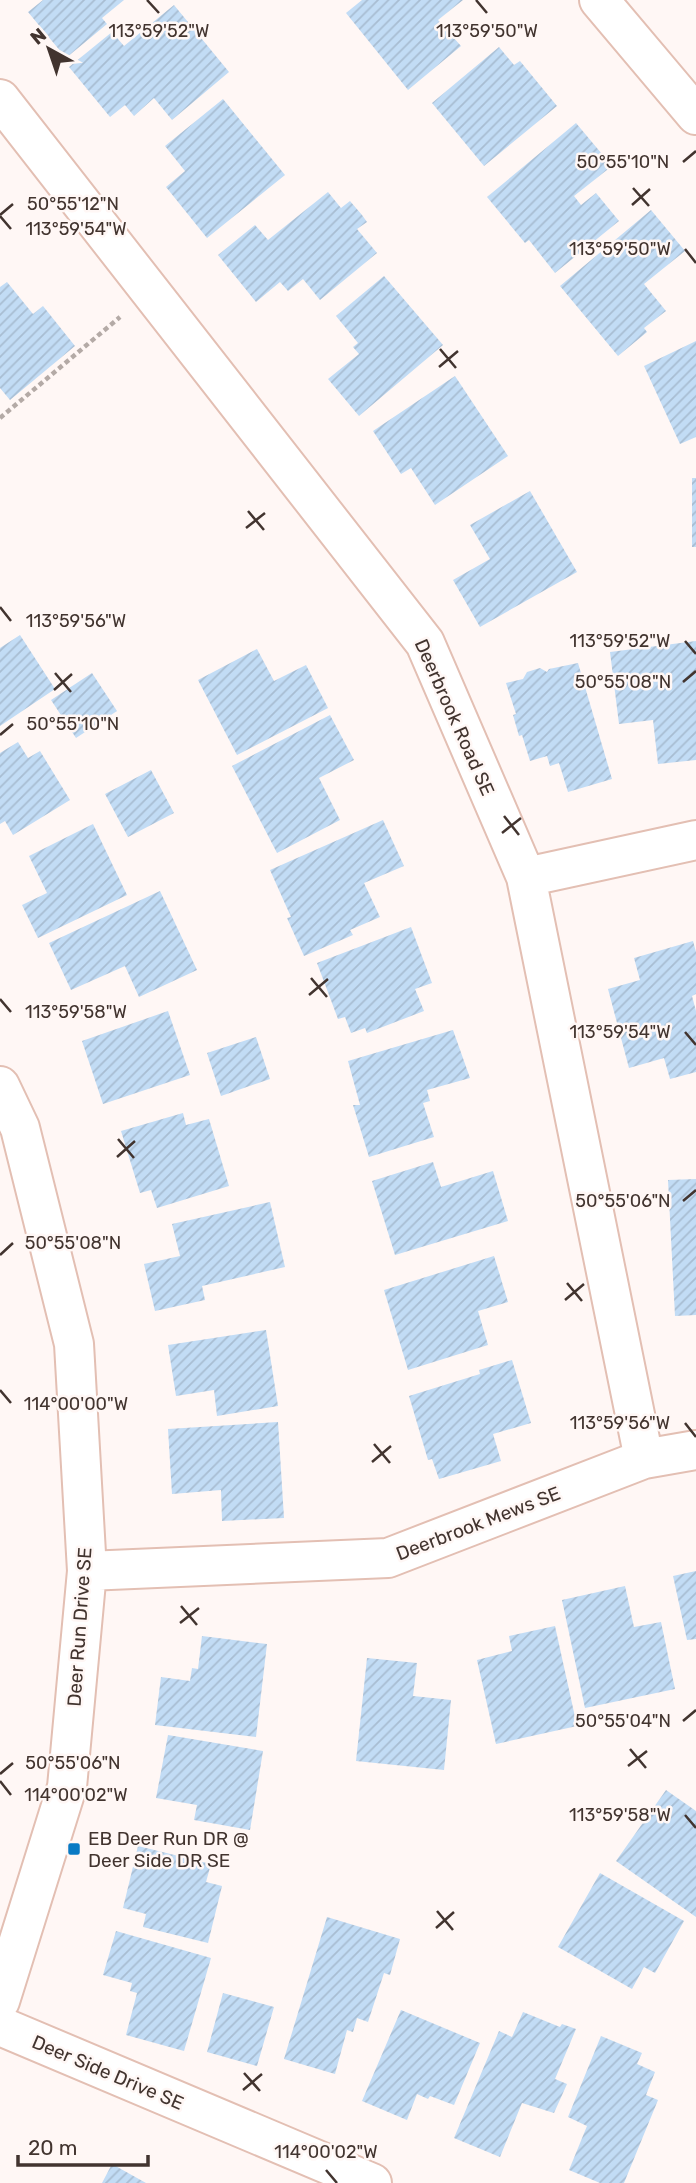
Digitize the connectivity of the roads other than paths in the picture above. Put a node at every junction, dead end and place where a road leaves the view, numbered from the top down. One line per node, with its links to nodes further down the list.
1 (598, 0): 3 (street)
2 (0, 99): 5 (street, Deerbrook Road SE)
3 (696, 115)
4 (696, 840): 5 (street)
5 (526, 877): 8 (street, Deerbrook Road SE)
6 (0, 1086): 9 (street, Deer Run Drive SE)
7 (696, 1450): 8 (street, Deerbrook Mews SE)
8 (644, 1459): 9 (street, Deerbrook Mews SE)
9 (87, 1571): 10 (street, Deer Run Drive SE)
10 (0, 2001)
11 (0, 2026): 12 (street, Deer Side Drive SE)
12 (372, 2183)

